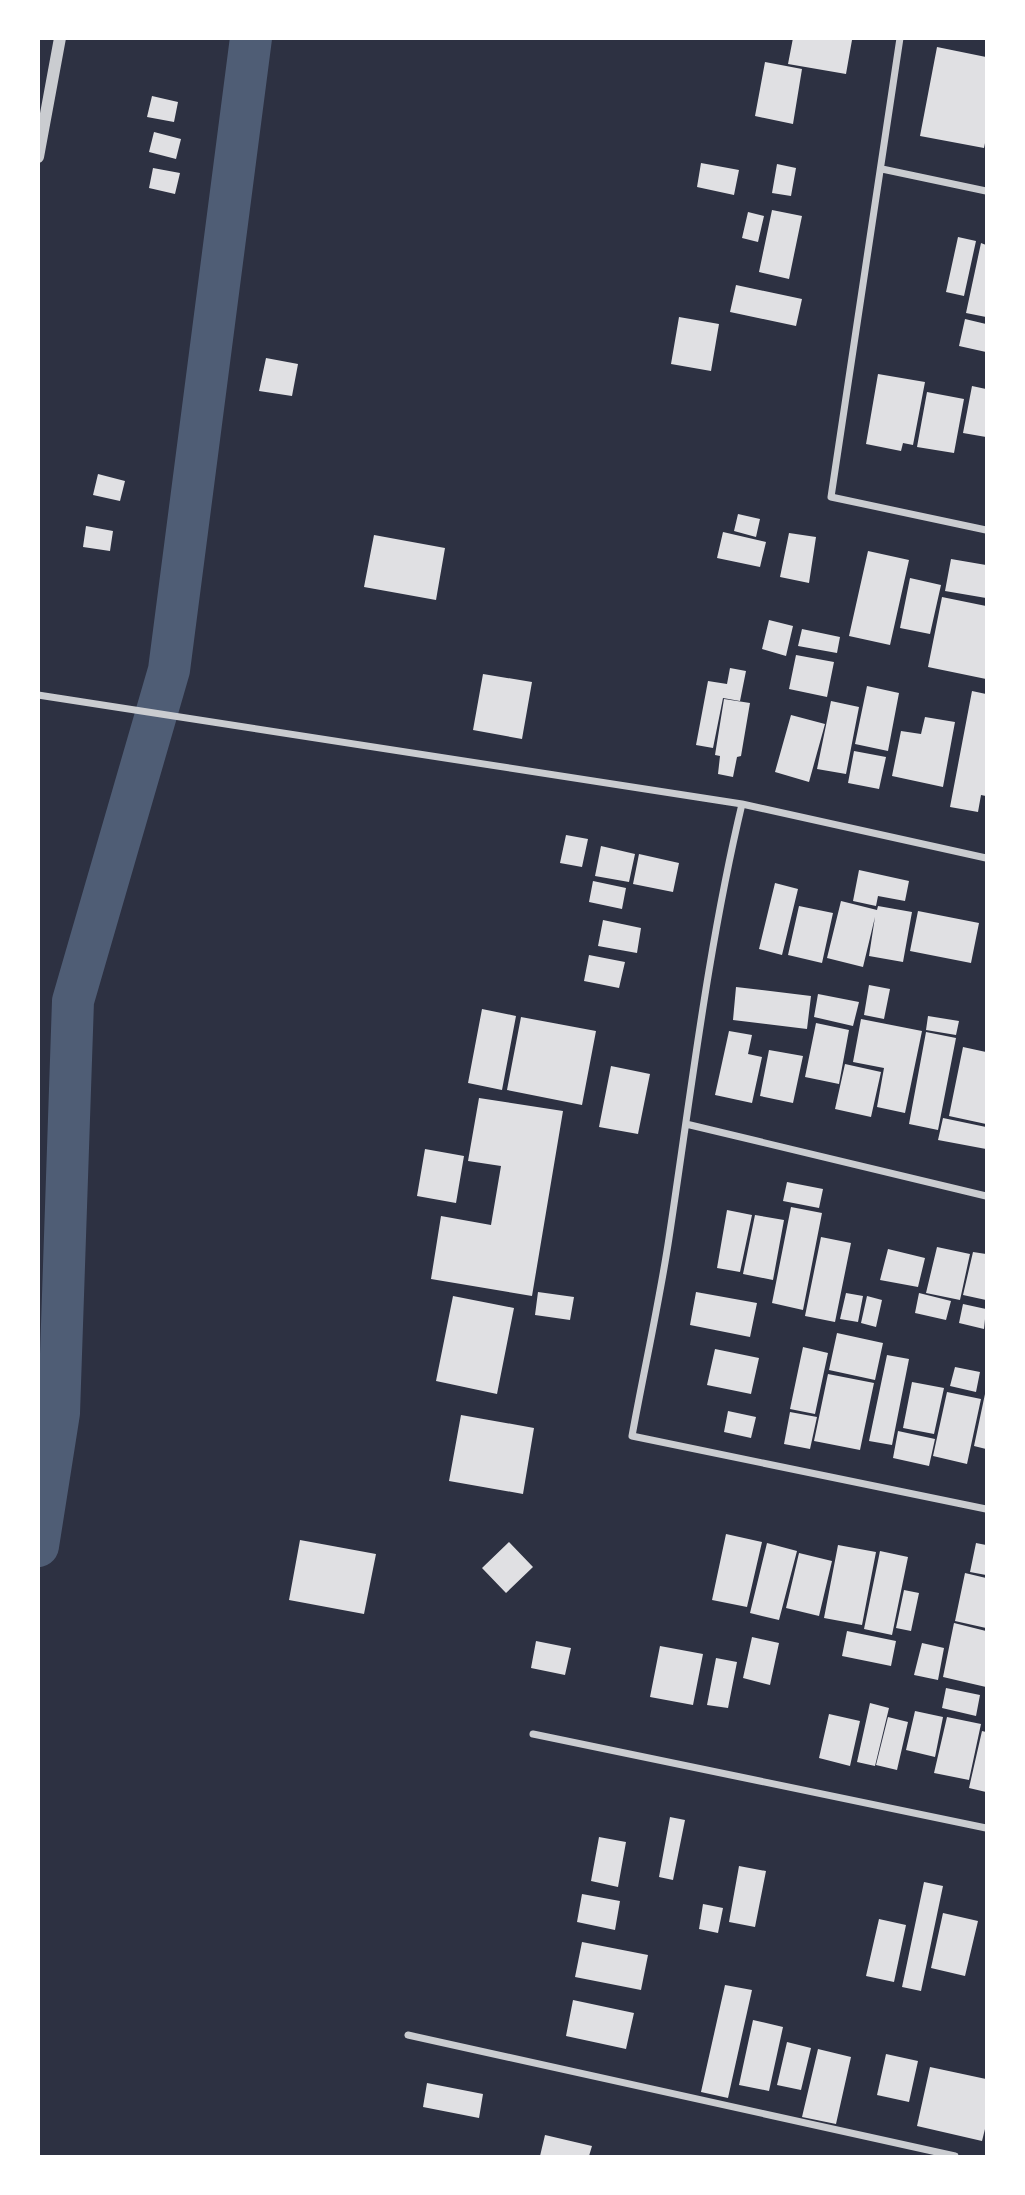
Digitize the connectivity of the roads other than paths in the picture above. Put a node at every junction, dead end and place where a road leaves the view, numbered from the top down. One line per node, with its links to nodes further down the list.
1 (60, 38): 3 (street)
2 (900, 38): 4 (street)
3 (38, 157)
4 (882, 169): 5 (street); 6 (street)
5 (986, 191)
6 (986, 530)
7 (38, 695): 8 (street)
8 (742, 804): 9 (street); 10 (street)
9 (986, 858)
10 (686, 1124): 11 (street); 12 (street)
11 (986, 1196)
12 (986, 1509)
13 (533, 1734): 14 (street)
14 (986, 1828)
15 (408, 2035): 16 (street)
16 (955, 2157)

